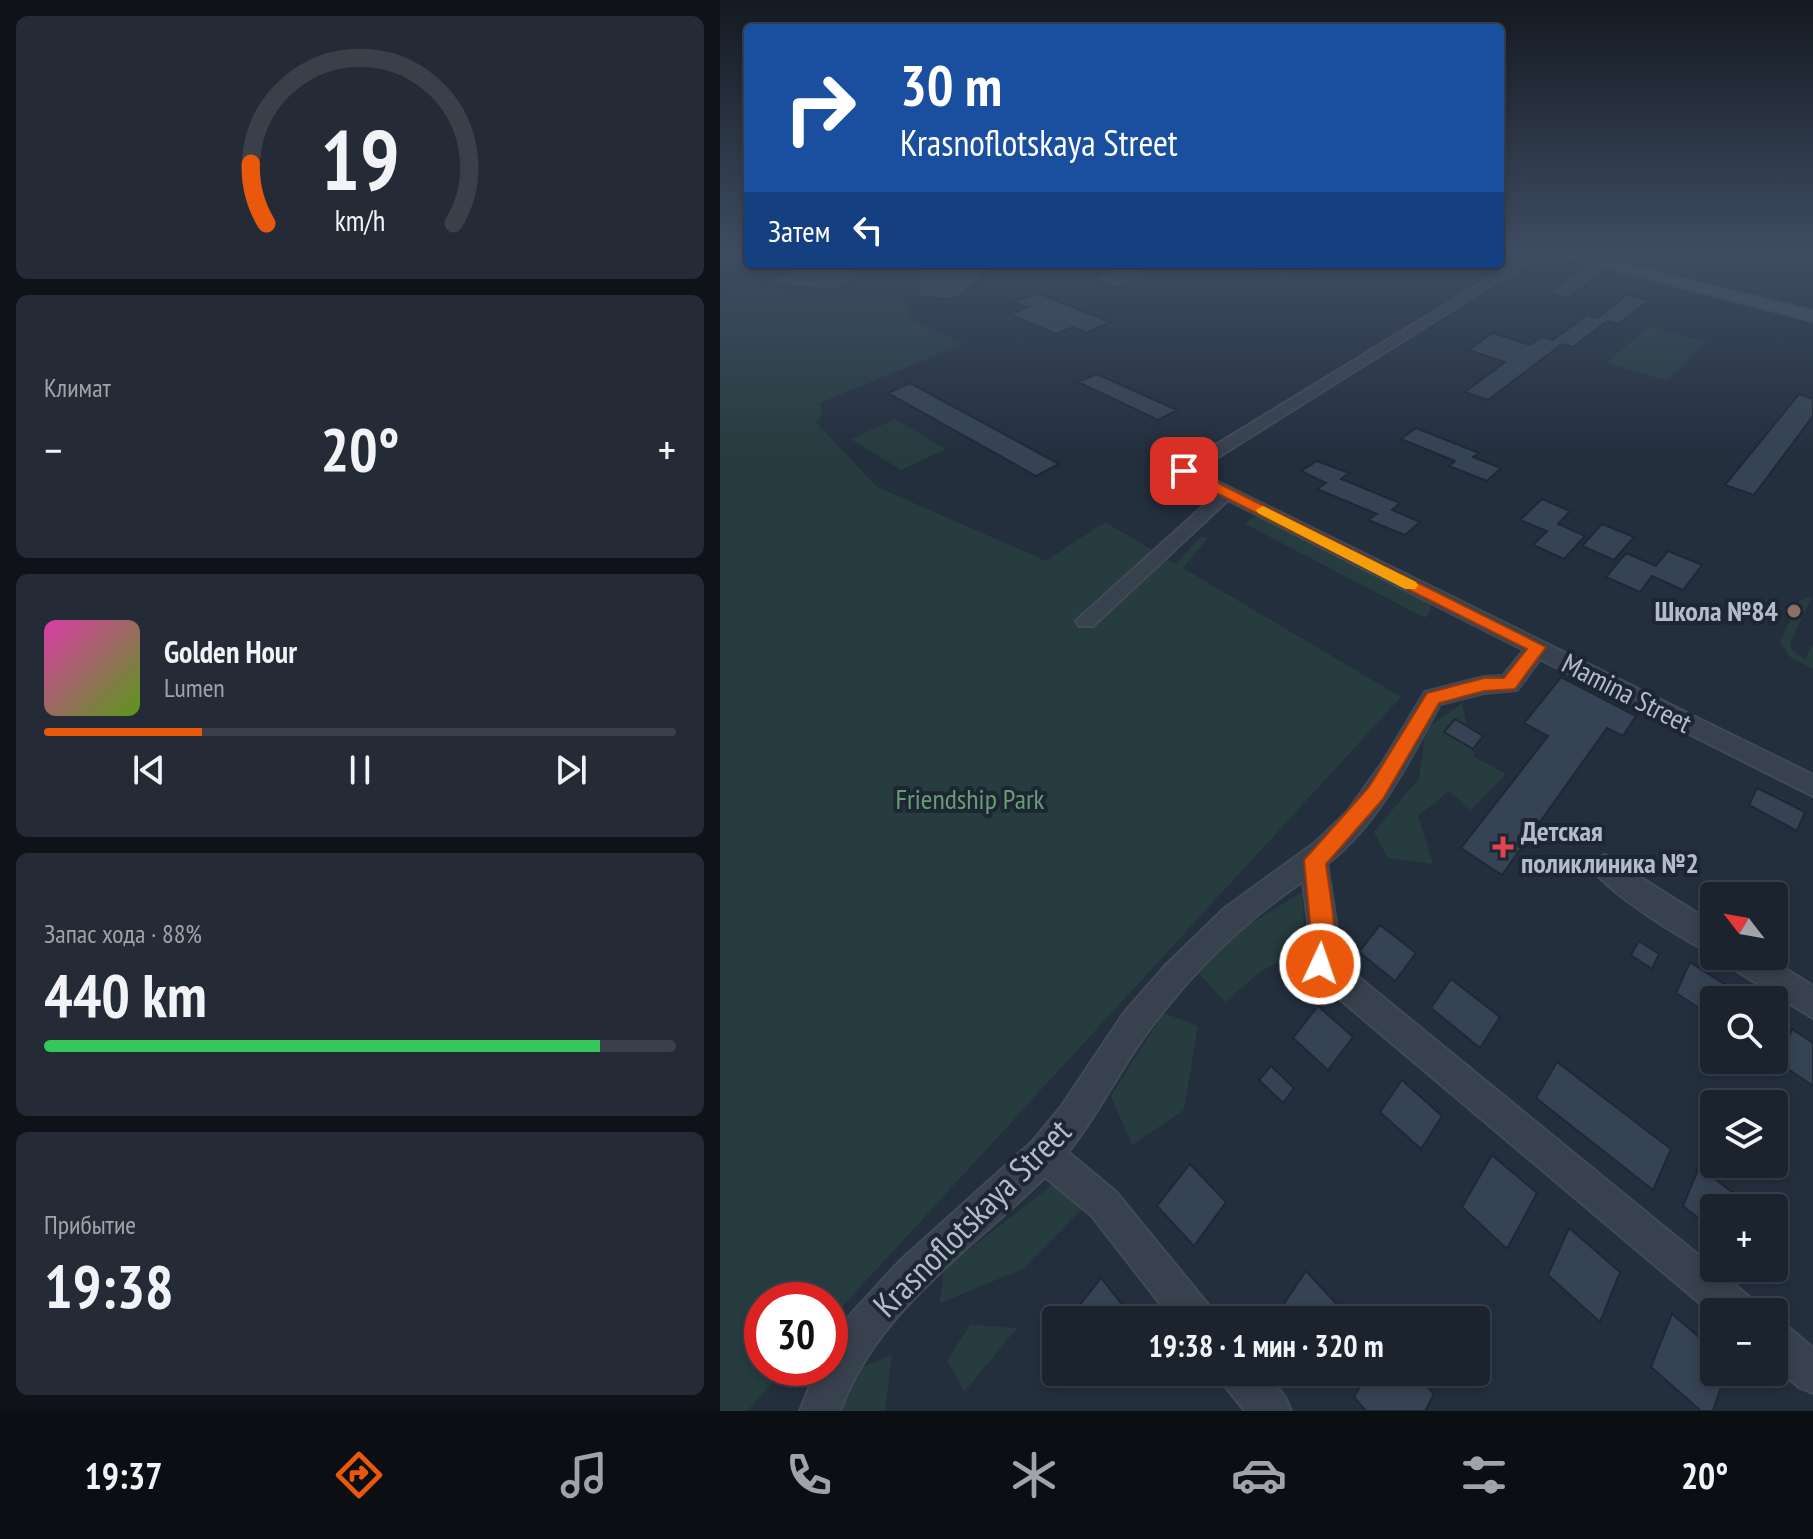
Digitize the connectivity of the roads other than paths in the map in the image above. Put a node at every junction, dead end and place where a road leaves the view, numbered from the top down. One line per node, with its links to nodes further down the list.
1 (1429, 320): 4 (street, Mamina Street)
2 (1216, 494): 3 (street)
3 (1086, 621)
4 (1538, 647): 5 (street, Mamina Street); 6 (street, Krasnoflotskaya Street)
5 (1813, 786)
6 (1314, 860): 11 (street, Krasnoflotskaya Street); 12 (street)
7 (1605, 867): 8 (street)
8 (1700, 931)
9 (1761, 970): 10 (street)
10 (1813, 1003)
11 (1044, 1154): 13 (street); 17 (street, Krasnoflotskaya Street)
12 (1722, 1298)
13 (1186, 1306)
14 (1788, 1352): 15 (street)
15 (1813, 1373)
16 (1250, 1386): 18 (street)
17 (820, 1411)
18 (1271, 1411)

